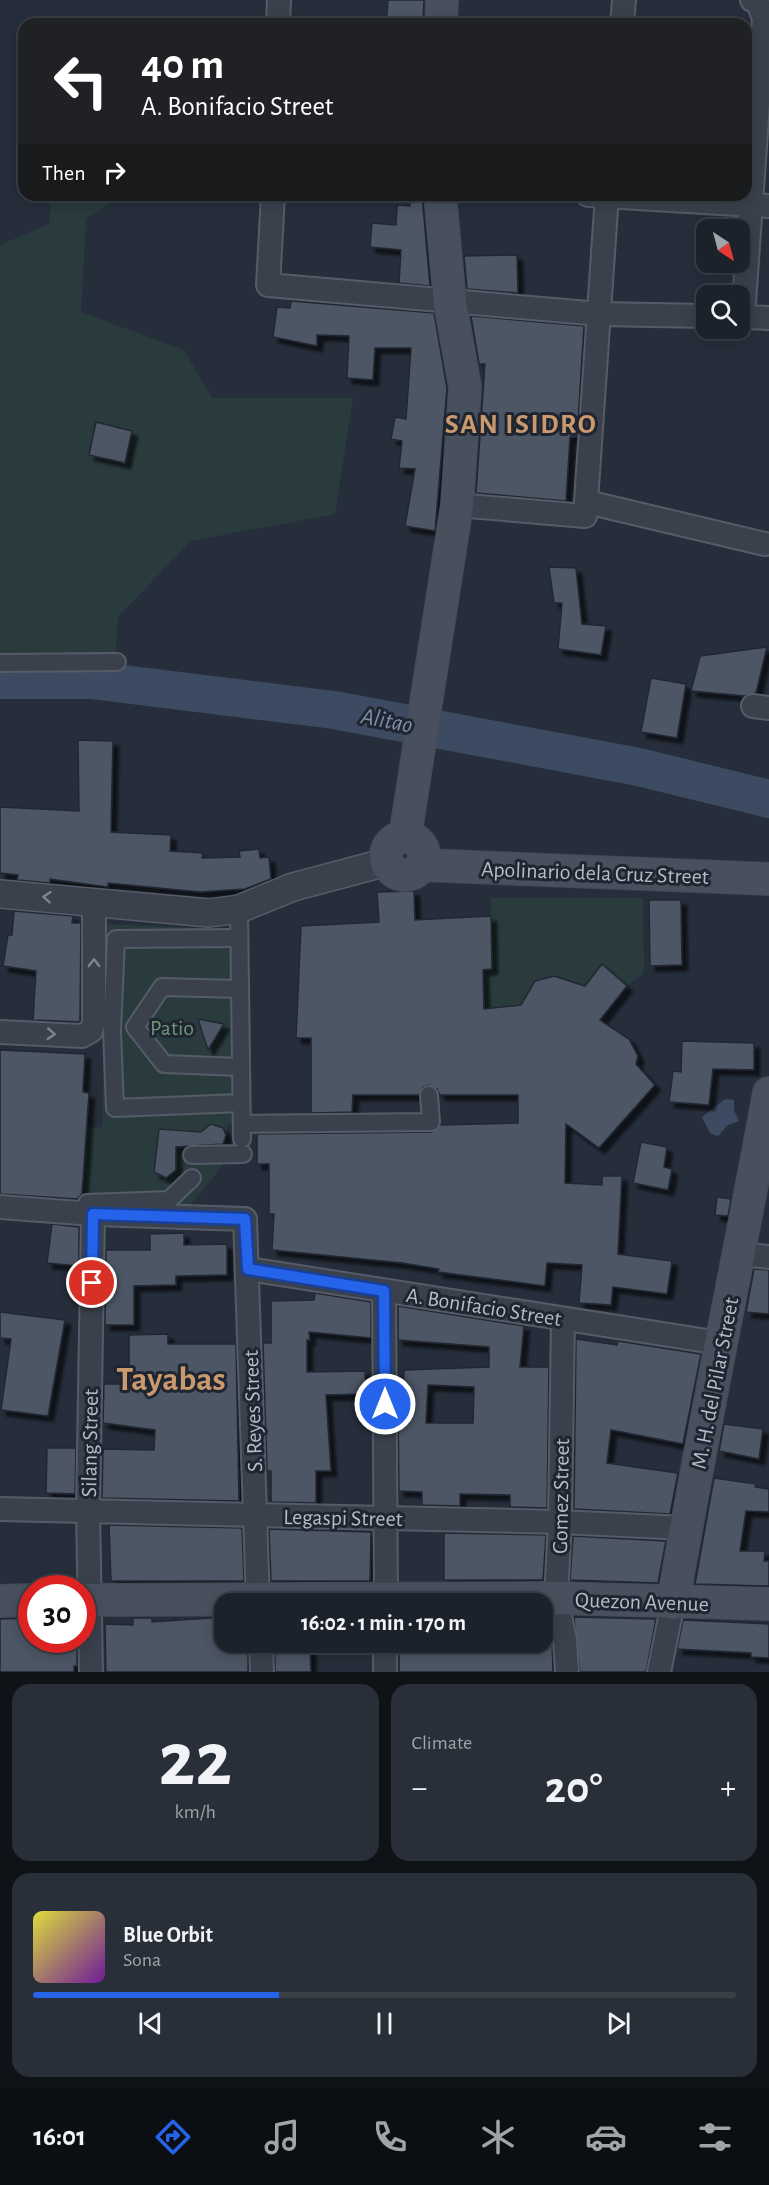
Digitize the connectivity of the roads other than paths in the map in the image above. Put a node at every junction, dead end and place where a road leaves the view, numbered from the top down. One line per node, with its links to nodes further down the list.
1 (279, 0): 5 (street)
2 (442, 0): 6 (main road)
3 (624, 0): 7 (street)
4 (762, 12): 12 (street)
5 (279, 18)
6 (441, 18)
7 (622, 18)
8 (273, 201): 14 (street)
9 (441, 201): 14 (main road)
10 (601, 201): 15 (street)
11 (689, 201): 12 (street)
12 (760, 205): 13 (street)
13 (746, 285)
14 (450, 303): 15 (street); 20 (main road)
15 (600, 314): 16 (street); 19 (street)
16 (696, 316)
17 (750, 317): 18 (street)
18 (769, 318)
19 (587, 502): 20 (street); 21 (street)
20 (457, 505): 24 (main road)
21 (765, 544)
22 (117, 662): 23 (street)
23 (0, 663)
24 (405, 837): 25 (main road); 26 (main road)
25 (387, 862): 26 (main road); 30 (street)
26 (422, 865): 27 (main road, Apolinario dela Cruz Street)
27 (769, 879)
28 (0, 894): 29 (street, one-way to 28)
29 (94, 901): 30 (street); 34 (street, one-way to 29)
30 (239, 909): 31 (street)
31 (239, 938): 32 (street); 34 (street)
32 (240, 989): 33 (street); 36 (street)
33 (135, 1027): 34 (street); 36 (street)
34 (99, 1028): 35 (street, one-way to 34); 39 (street)
35 (0, 1032)
36 (241, 1067): 39 (street)
37 (769, 1093): 45 (main road, M. H. del Pilar Street)
38 (429, 1095): 40 (street)
39 (241, 1103): 40 (street)
40 (242, 1139): 41 (street)
41 (192, 1155)
42 (192, 1178): 44 (street)
43 (0, 1207): 44 (street)
44 (90, 1209): 46 (street, S. Reyes Street); 51 (street, Silang Street)
45 (755, 1256): 49 (main road, M. H. del Pilar Street)
46 (248, 1269): 47 (street, A. Bonifacio Street); 52 (street, S. Reyes Street)
47 (384, 1291): 48 (street, A. Bonifacio Street); 53 (street)
48 (563, 1319): 49 (street, A. Bonifacio Street); 54 (street, Gomez Street)
49 (720, 1344): 55 (main road, M. H. del Pilar Street)
50 (0, 1509): 51 (street, Legaspi Street)
51 (88, 1511): 52 (street, Legaspi Street); 56 (street, Silang Street)
52 (255, 1515): 53 (street, Legaspi Street); 57 (street, S. Reyes Street)
53 (386, 1517): 54 (street, Legaspi Street); 58 (street)
54 (560, 1522): 55 (street, Legaspi Street); 60 (street, Gomez Street)
55 (685, 1528): 65 (main road, M. H. del Pilar Street)
56 (87, 1575)
57 (258, 1593)
58 (386, 1593)
59 (553, 1598): 60 (main road, Quezon Avenue)
60 (556, 1598): 65 (main road, Quezon Avenue); 73 (street, Gomez Street)
61 (0, 1600): 62 (main road)
62 (18, 1600)
63 (96, 1600): 64 (main road, Quezon Avenue)
64 (214, 1601)
65 (673, 1602): 66 (main road, Quezon Avenue); 74 (street, M. H. del Pilar Street)
66 (769, 1604)
67 (90, 1653): 70 (street, Silang Street)
68 (261, 1653): 71 (street)
69 (385, 1653): 72 (street)
70 (91, 1672)
71 (262, 1672)
72 (385, 1672)
73 (567, 1672)
74 (659, 1672)

